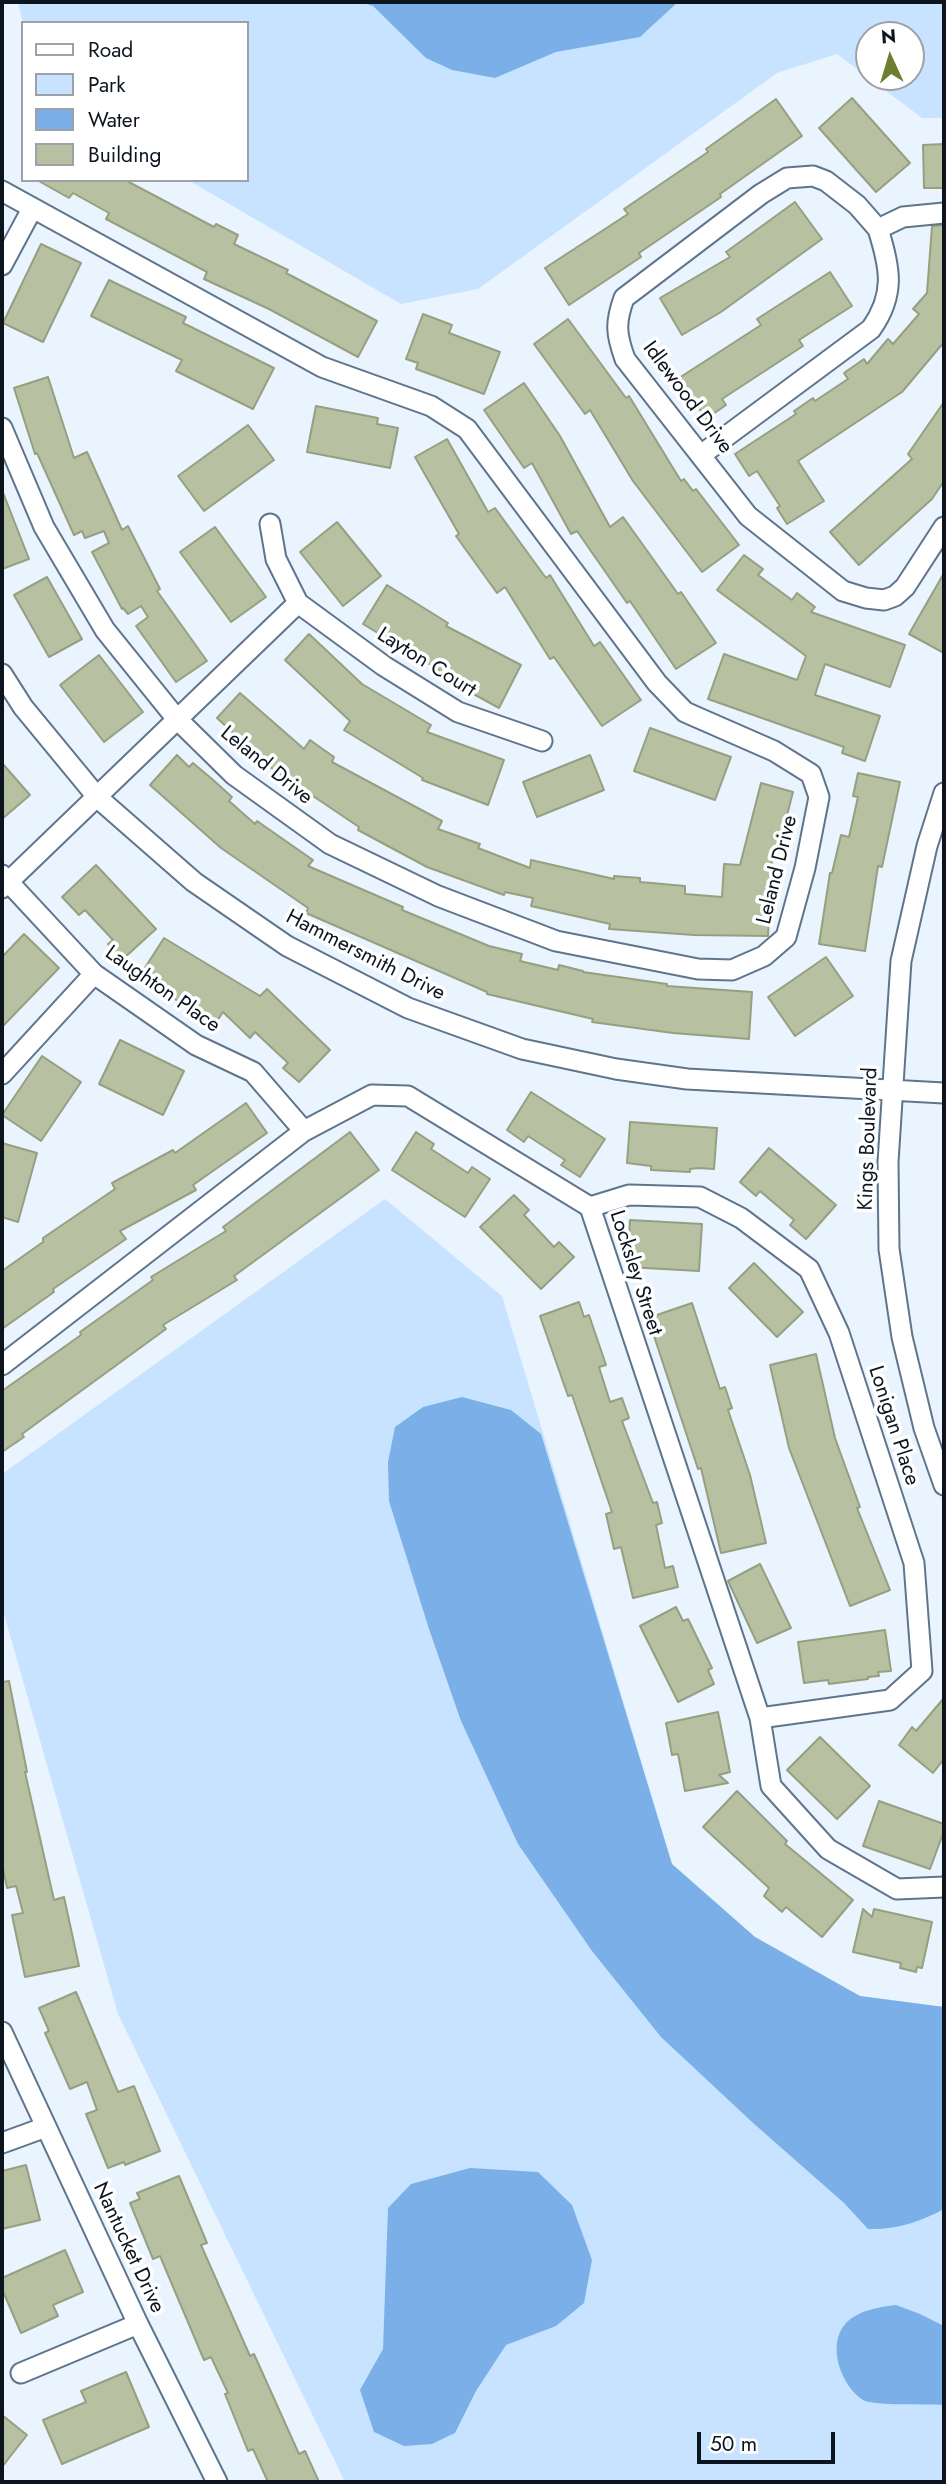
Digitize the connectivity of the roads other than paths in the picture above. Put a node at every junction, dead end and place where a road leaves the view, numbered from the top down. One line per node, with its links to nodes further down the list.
1 (2, 191): 2 (street, Leland Drive)
2 (33, 209): 5 (street); 12 (street, Leland Drive)
3 (944, 213): 4 (street)
4 (878, 229): 7 (street); 7 (street, Idlewood Drive)
5 (2, 265)
6 (2, 428): 12 (street, Leland Drive)
7 (701, 455): 9 (street, Idlewood Drive)
8 (270, 524): 10 (street, Layton Court)
9 (944, 527)
10 (298, 603): 12 (street); 13 (street, Layton Court)
11 (2, 674): 15 (street, Hammersmith Drive)
12 (176, 718): 15 (street)
13 (542, 741)
14 (944, 793): 19 (street, Kings Boulevard)
15 (98, 797): 16 (street); 19 (street, Hammersmith Drive)
16 (4, 881): 17 (street, Laughton Place)
17 (94, 974): 18 (street); 21 (street, Laughton Place)
18 (2, 1074)
19 (892, 1089): 20 (street, Hammersmith Drive); 24 (street, Kings Boulevard)
20 (944, 1093)
21 (304, 1132): 22 (street, Locksley Street); 23 (street, Locksley Street)
22 (590, 1207): 25 (street, Locksley Street); 25 (street, Lonigan Place)
23 (2, 1365)
24 (944, 1485)
25 (760, 1718): 26 (street, Locksley Street)
26 (944, 1887)
27 (2, 2032): 28 (street, Nantucket Drive)
28 (46, 2127): 29 (street); 30 (street, Nantucket Drive)
29 (2, 2143)
30 (138, 2324): 31 (street); 32 (street, Nantucket Drive)
31 (21, 2373)
32 (217, 2482)

